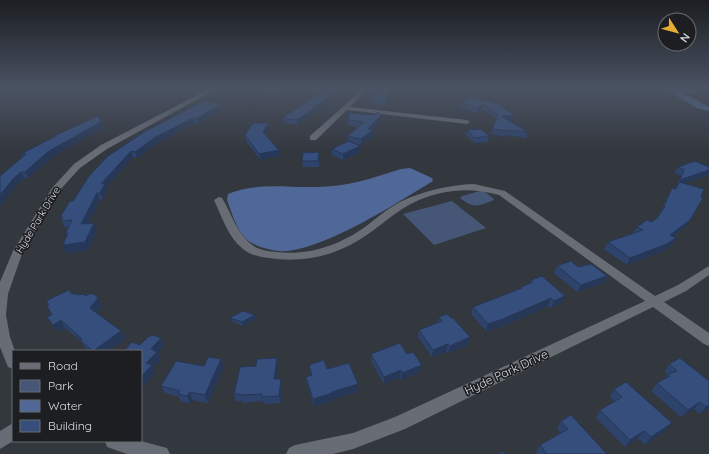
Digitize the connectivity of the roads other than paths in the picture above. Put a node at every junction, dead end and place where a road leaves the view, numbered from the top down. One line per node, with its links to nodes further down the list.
1 (175, 109): 10 (street, Hyde Park Drive)
2 (345, 109): 5 (street)
3 (356, 109): 4 (street)
4 (467, 122)
5 (313, 138)
6 (219, 200): 8 (street)
7 (709, 270): 8 (street, Hyde Park Drive)
8 (655, 301): 9 (street); 15 (street, Hyde Park Drive)
9 (709, 340)
10 (12, 360)
11 (12, 432): 12 (street)
12 (0, 441)
13 (115, 442): 14 (street)
14 (161, 454)
15 (295, 454)

